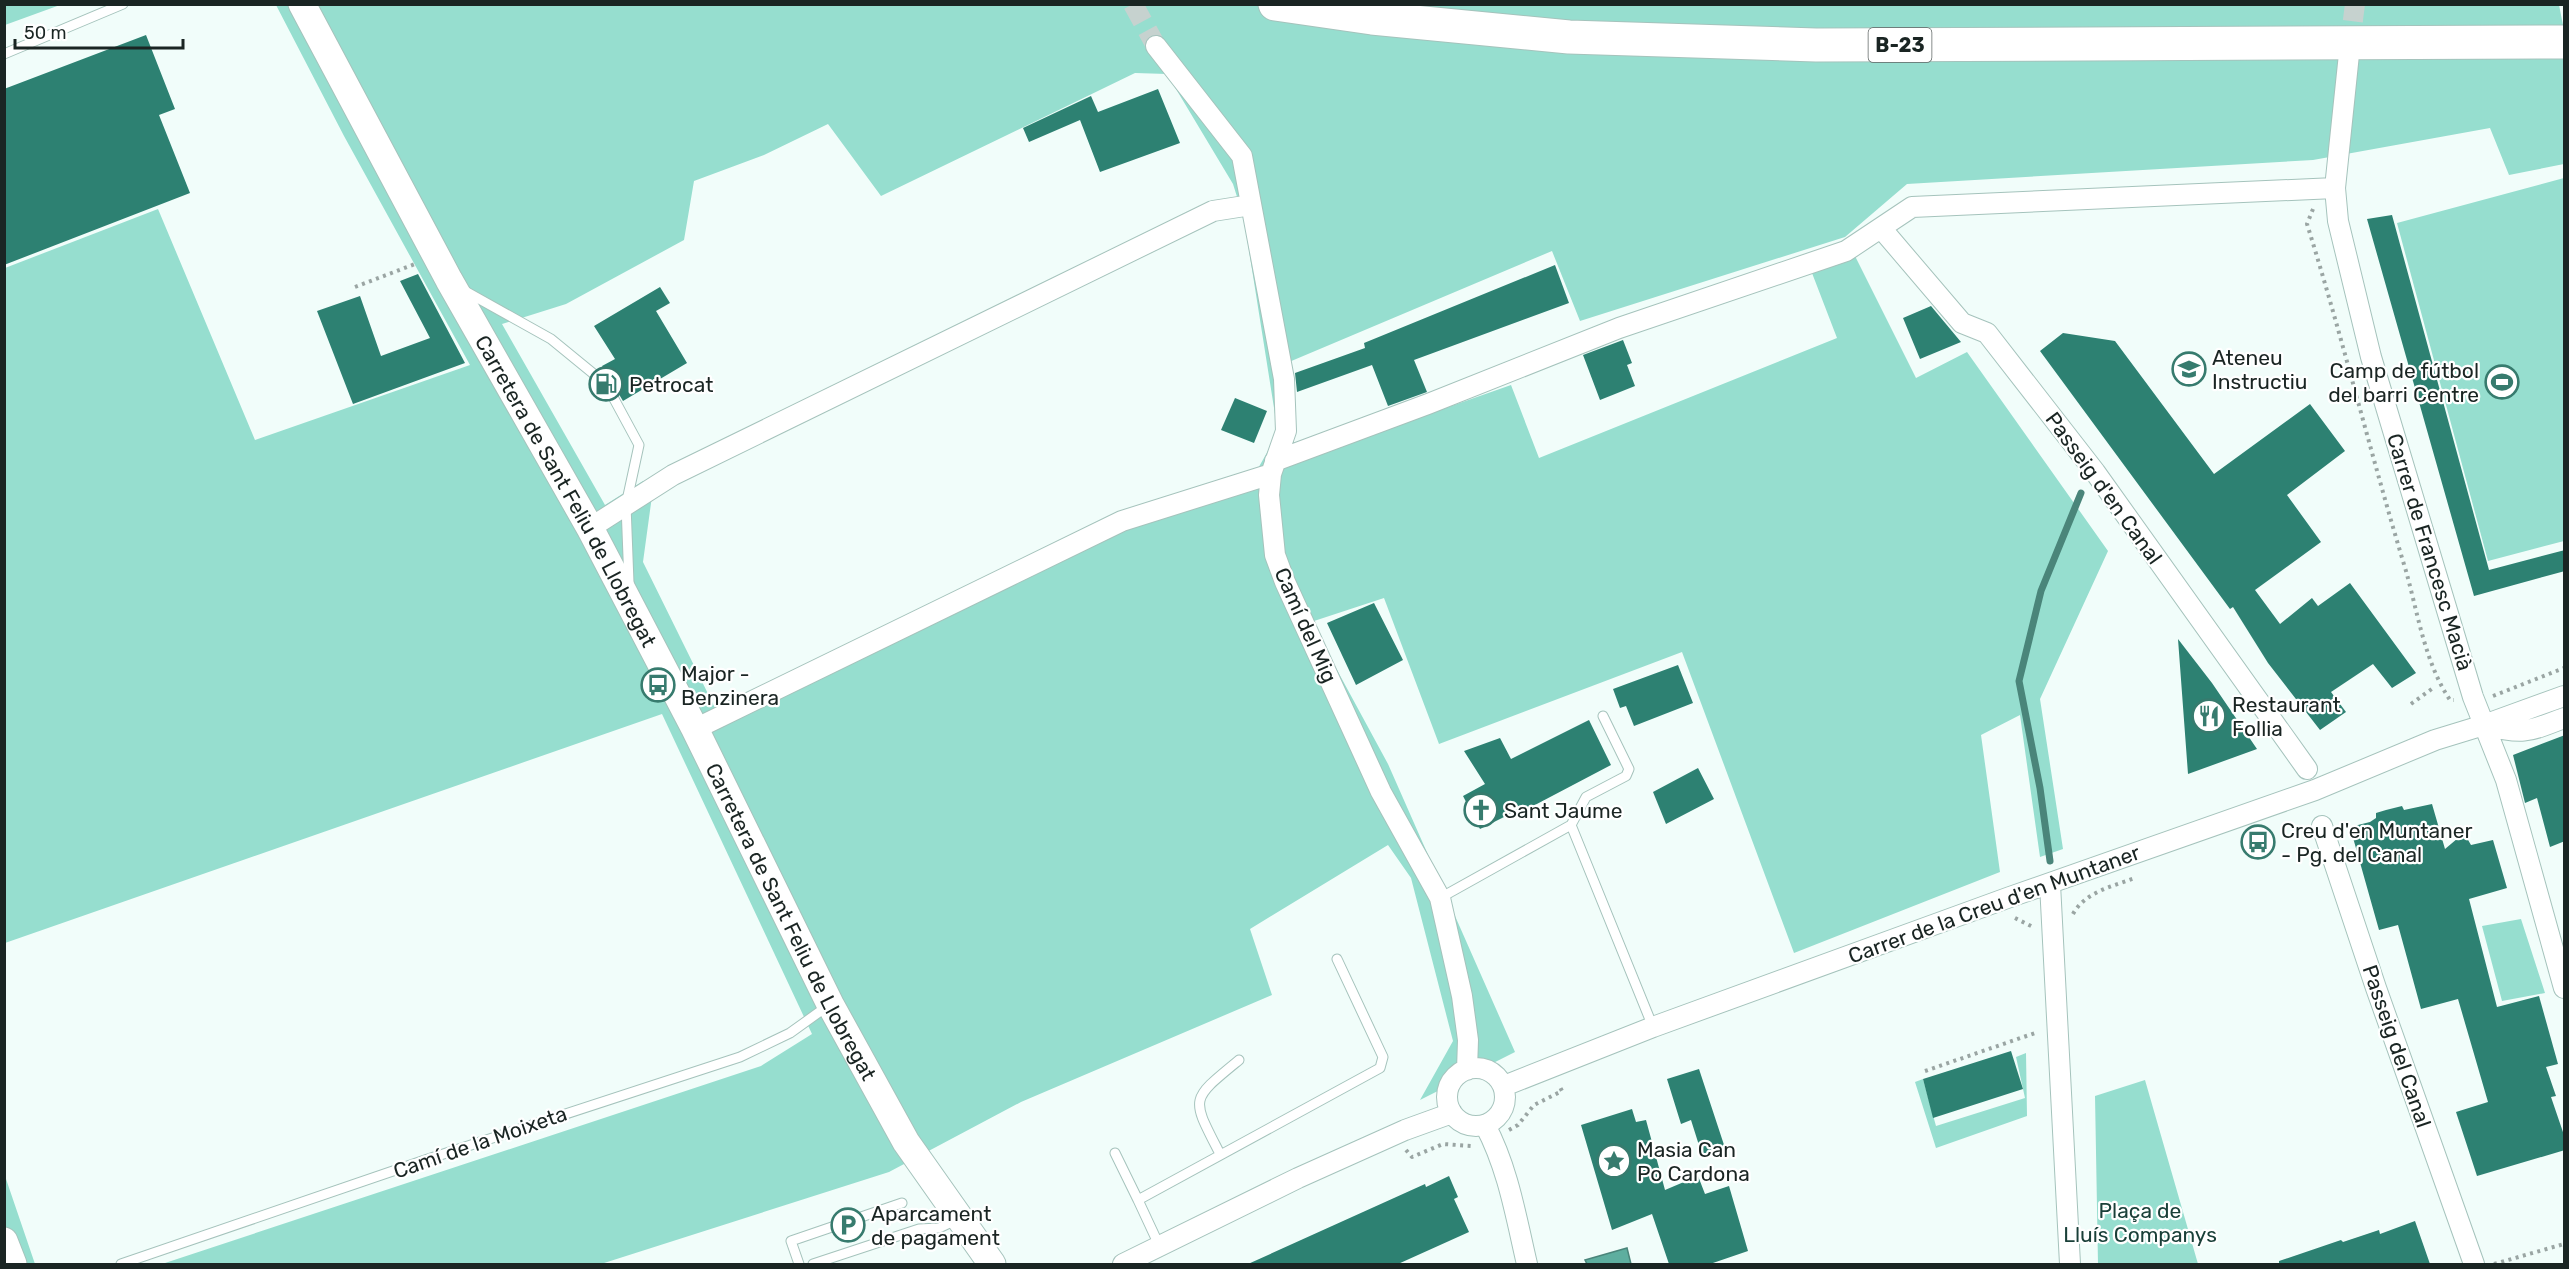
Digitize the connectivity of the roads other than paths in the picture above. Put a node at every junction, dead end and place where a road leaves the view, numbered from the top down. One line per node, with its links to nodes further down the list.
1 (123, 4): 6 (lane)
2 (302, 4): 11 (street, Carretera de Sant Feliu de Llobregat)
3 (1275, 4): 4 (highway, B-23)
4 (2565, 42)
5 (1156, 46): 9 (street, Camí del Mig)
6 (4, 54)
7 (2349, 54): 8 (street, Carrer de Francesc Macià)
8 (2335, 188): 10 (street); 19 (street, Carrer de Francesc Macià)
9 (1251, 205): 12 (street, Camí del Mig); 13 (street)
10 (1881, 228): 12 (street); 21 (street, Passeig d'en Canal)
11 (449, 280): 13 (lane); 14 (street, Carretera de Sant Feliu de Llobregat)
12 (1273, 467): 20 (street); 25 (street, Camí del Mig)
13 (626, 505): 14 (street); 15 (lane)
14 (590, 528): 15 (street, Carretera de Sant Feliu de Llobregat)
15 (630, 604): 20 (street, Carretera de Sant Feliu de Llobregat)
16 (2565, 696): 19 (street, Carrer de la Creu d'en Muntaner)
17 (1603, 716): 22 (lane)
18 (2565, 718): 19 (street)
19 (2484, 725): 24 (street, Carrer de la Creu d'en Muntaner); 27 (street, Carrer de Francesc Macià)
20 (695, 729): 28 (street, Carretera de Sant Feliu de Llobregat)
21 (2307, 769)
22 (1571, 825): 25 (lane); 29 (lane)
23 (2322, 826): 50 (street, Passeig del Canal)
24 (2050, 884): 29 (street, Carrer de la Creu d'en Muntaner); 49 (street)
25 (1440, 898): 31 (street, Camí del Mig)
26 (1337, 959): 36 (lane)
27 (2565, 988)
28 (830, 1004): 39 (street, Carretera de Sant Feliu de Llobregat); 44 (lane, Camí de la Moixeta)
29 (1653, 1028): 32 (street, Carrer de la Creu d'en Muntaner)
30 (1239, 1060): 36 (lane)
31 (1467, 1070): 32 (street); 33 (street)
32 (1504, 1086): 34 (street)
33 (1452, 1113): 34 (street); 41 (street)
34 (1485, 1125): 48 (street)
35 (1115, 1153): 37 (lane)
36 (1220, 1154): 37 (lane)
37 (1138, 1200): 41 (lane)
38 (902, 1203): 45 (lane)
39 (959, 1218): 42 (street, Carretera de Sant Feliu de Llobregat); 46 (lane)
40 (4, 1241): 43 (street)
41 (1159, 1245): 47 (street)
42 (988, 1263)
43 (13, 1264)
44 (121, 1264)
45 (799, 1264)
46 (813, 1264)
47 (1123, 1264)
48 (1527, 1264)
49 (2070, 1264)
50 (2474, 1264)

